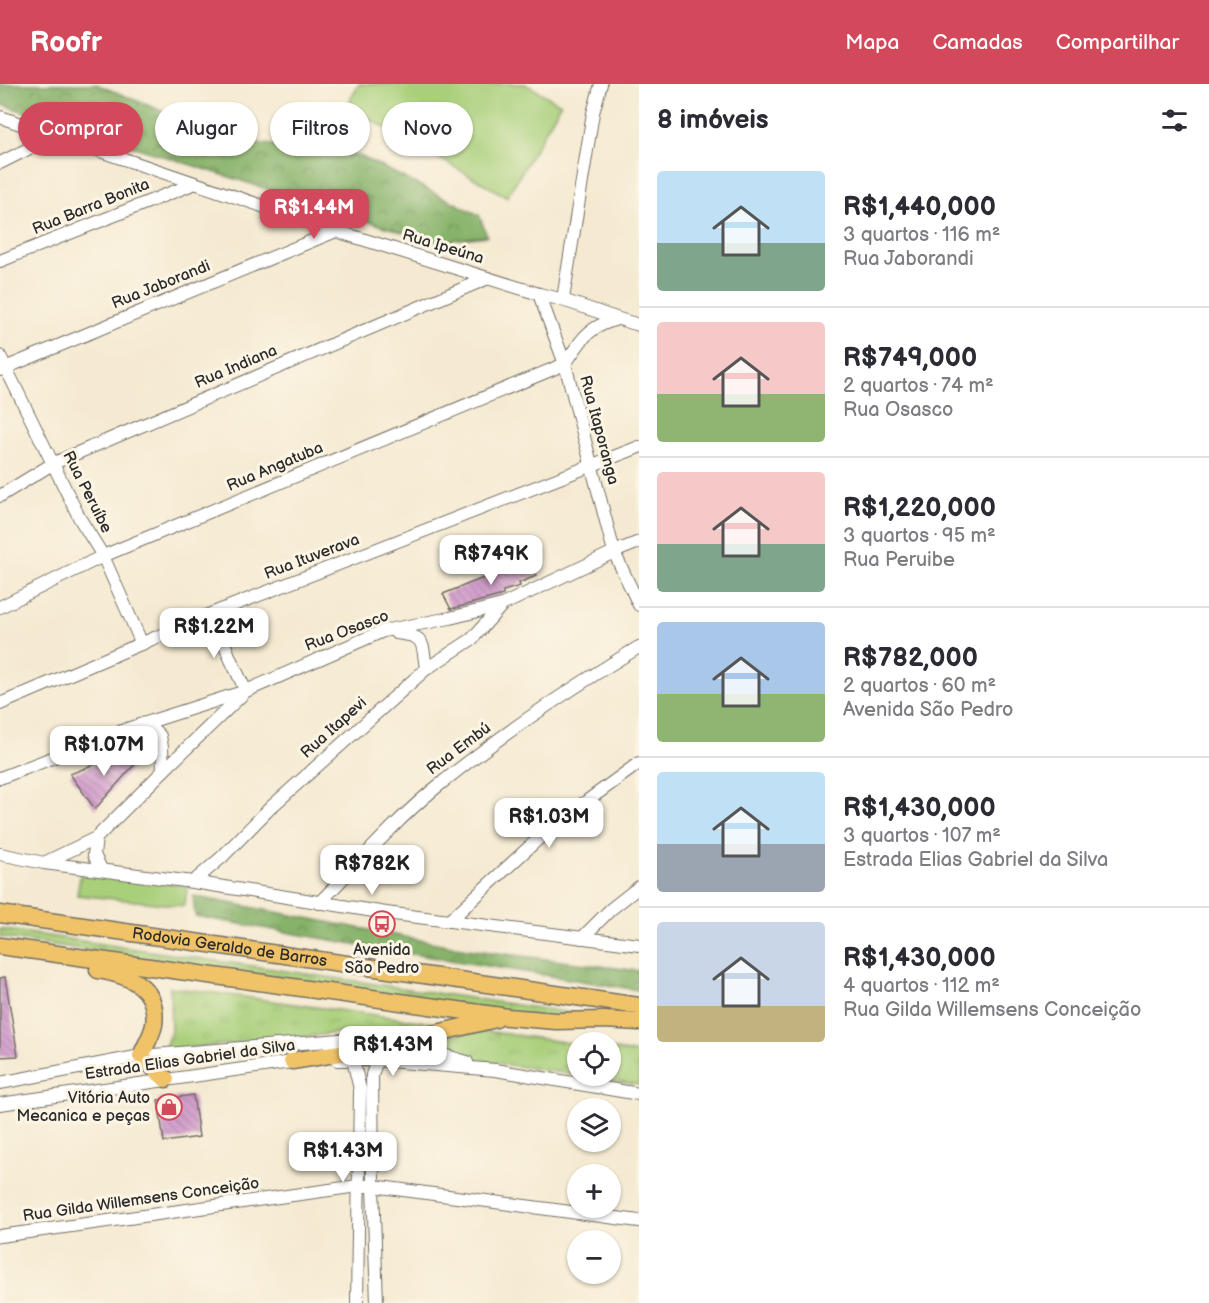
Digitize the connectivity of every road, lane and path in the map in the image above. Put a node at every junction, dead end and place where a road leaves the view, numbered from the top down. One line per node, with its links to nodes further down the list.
1 (601, 84): 12 (street)
2 (0, 117): 3 (street, Rua Ipeúna)
3 (18, 123)
4 (18, 154): 6 (street)
5 (115, 156): 7 (street, Rua Ipeúna)
6 (0, 163)
7 (194, 184): 8 (street, Rua Ipeúna); 9 (street, Rua Barra Bonita)
8 (336, 231): 10 (street, Rua Ipeúna); 16 (street, Rua Jaborandi)
9 (0, 261)
10 (489, 278): 11 (street, Rua Ipeúna); 18 (street, Rua Indiana)
11 (539, 294): 12 (street, Rua Ipeúna); 15 (street, Rua Itaporanga)
12 (563, 299): 13 (street, Rua Ipeúna)
13 (617, 319): 14 (street, Rua Ipeúna); 15 (street, Rua Itaporanga)
14 (639, 325)
15 (565, 364): 19 (street, Rua Itaporanga); 23 (street, Rua Angatuba)
16 (2, 365): 18 (street, Rua Peruíbe)
17 (639, 447): 19 (street, Rua Ituverava)
18 (54, 463): 20 (street, Rua Indiana); 23 (street, Rua Peruíbe)
19 (592, 466): 22 (street, Rua Itaporanga); 27 (street, Rua Ituverava)
20 (0, 496)
21 (639, 542): 22 (street, Rua Osasco)
22 (614, 552): 24 (street, Rua Osasco); 25 (street, Rua Itaporanga)
23 (103, 556): 26 (street, Rua Angatuba); 29 (street, Rua Peruíbe)
24 (502, 605): 28 (street, Rua Osasco); 31 (street, Rua Itapevi)
25 (639, 605)
26 (0, 607)
27 (213, 613): 29 (street, Rua Ituverava); 32 (street)
28 (383, 631): 31 (street); 32 (street, Rua Osasco)
29 (142, 644): 33 (street, Rua Ituverava)
30 (639, 647): 44 (street, Rua Embú)
31 (426, 669): 42 (street, Rua Itapevi)
32 (246, 691): 34 (street, Rua Osasco); 36 (street)
33 (0, 704)
34 (127, 729): 36 (street); 37 (street, Rua Osasco)
35 (639, 763): 46 (street)
36 (163, 771): 38 (street)
37 (0, 778)
38 (96, 838): 40 (street); 41 (street)
39 (0, 854): 40 (street)
40 (44, 863): 41 (street)
41 (101, 869): 42 (street)
42 (193, 882): 44 (street)
43 (639, 887): 47 (street)
44 (319, 903): 46 (street)
45 (0, 914): 50 (highway, Rodovia Geraldo de Barros)
46 (448, 921): 47 (street)
47 (582, 938): 48 (street)
48 (639, 945)
49 (1, 946): 51 (highway, Rodovia Geraldo de Barros); 54 (highway)
50 (639, 1006)
51 (508, 1017): 52 (highway, Rodovia Geraldo de Barros); 53 (highway)
52 (639, 1022)
53 (399, 1042): 54 (street, Estrada Elias Gabriel da Silva); 57 (highway); 58 (street, Estrada Elias Gabriel da Silva)
54 (141, 1056): 59 (highway); 60 (street, Estrada Elias Gabriel da Silva)
55 (353, 1060): 56 (street, Estrada Elias Gabriel da Silva); 57 (street, Estrada Elias Gabriel da Silva); 63 (street)
56 (377, 1060): 58 (street, Estrada Elias Gabriel da Silva); 64 (street)
57 (292, 1061): 59 (street, Estrada Elias Gabriel da Silva)
58 (495, 1070): 61 (street)
59 (166, 1080): 62 (street, Estrada Elias Gabriel da Silva)
60 (0, 1083)
61 (639, 1094)
62 (0, 1104)
63 (358, 1186): 64 (street, Rua Gilda Willemsens Conceição); 66 (street, Rua Gilda Willemsens Conceição); 67 (street)
64 (373, 1186): 65 (street, Rua Gilda Willemsens Conceição); 68 (street)
65 (639, 1221)
66 (0, 1236)
67 (357, 1303)
68 (377, 1303)

